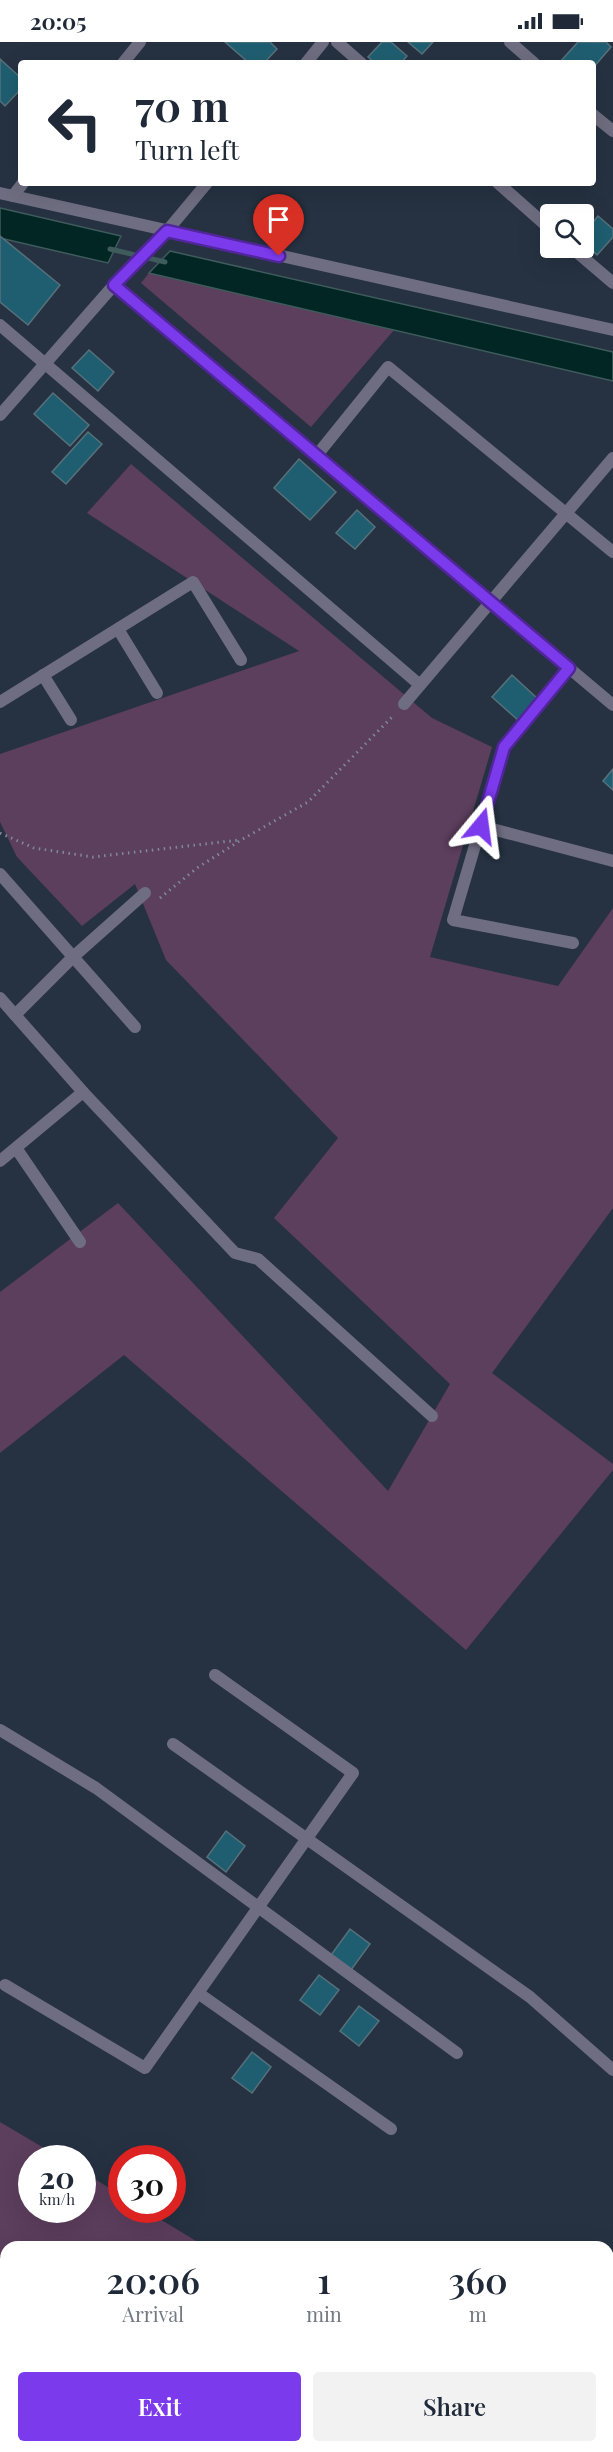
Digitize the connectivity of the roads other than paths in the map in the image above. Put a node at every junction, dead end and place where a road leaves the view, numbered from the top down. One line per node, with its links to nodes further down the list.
1 (140, 42): 5 (street)
2 (323, 42): 6 (street)
3 (337, 42): 7 (street)
4 (510, 42): 8 (street)
5 (125, 60)
6 (308, 60)
7 (358, 60)
8 (531, 60)
9 (596, 117): 10 (street)
10 (613, 131)
11 (205, 186): 15 (street)
12 (501, 186): 14 (street)
13 (6, 194): 15 (street)
14 (540, 220)
15 (164, 235): 18 (street); 20 (street)
16 (584, 258): 17 (street)
17 (613, 283)
18 (114, 285): 21 (street); 23 (street)
19 (0, 325): 21 (street)
20 (613, 330)
21 (46, 363): 22 (street); 32 (street)
22 (0, 415)
23 (316, 455): 25 (street); 27 (street)
24 (613, 458): 25 (street)
25 (566, 513): 26 (street); 27 (street)
26 (613, 552)
27 (491, 602): 30 (street); 32 (street)
28 (118, 629): 29 (street); 31 (street); 33 (street)
29 (241, 660)
30 (569, 668): 36 (street); 38 (street)
31 (43, 675): 34 (street); 37 (street)
32 (420, 685): 35 (street)
33 (157, 693)
34 (0, 702)
35 (404, 704)
36 (613, 705)
37 (71, 720)
38 (481, 826): 39 (street); 42 (street)
39 (613, 861)
40 (0, 874): 43 (street)
41 (145, 893): 43 (street)
42 (573, 943)
43 (73, 957): 44 (street); 45 (street)
44 (6, 1008): 46 (street)
45 (135, 1027)
46 (82, 1092): 47 (street); 50 (street)
47 (16, 1148): 48 (street); 49 (street)
48 (0, 1161)
49 (80, 1242)
50 (432, 1416)
51 (215, 1676): 54 (street)
52 (0, 1730): 55 (street)
53 (173, 1744): 54 (street)
54 (307, 1839): 55 (street); 59 (street)
55 (259, 1907): 57 (street); 58 (street)
56 (5, 1985): 57 (street)
57 (198, 1993): 60 (street)
58 (457, 2053)
59 (613, 2070)
60 (391, 2129)

